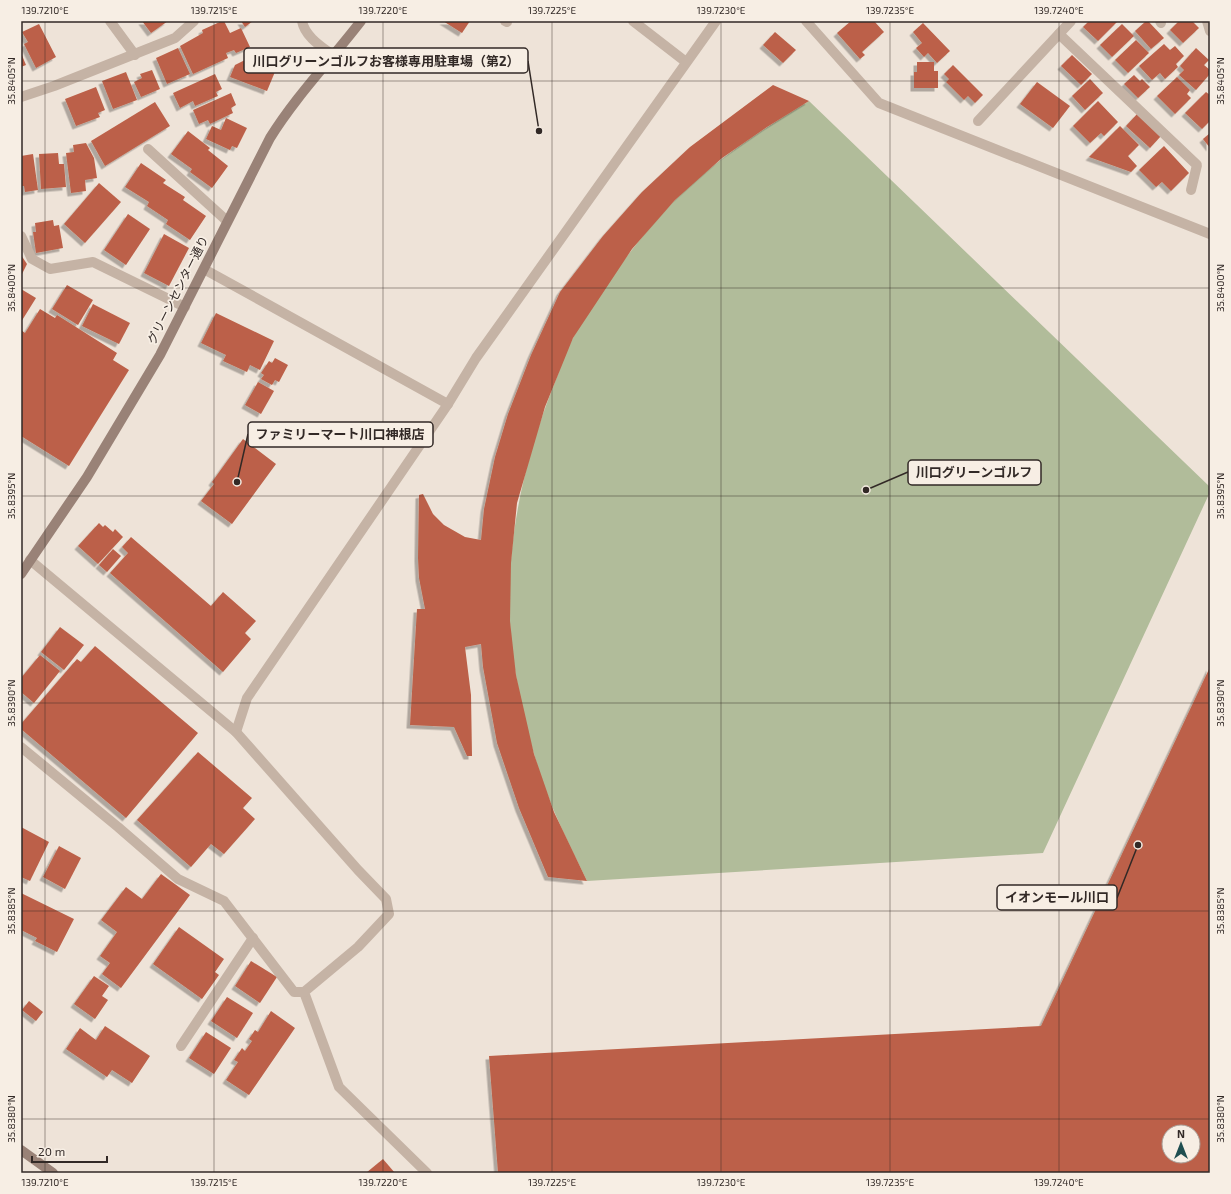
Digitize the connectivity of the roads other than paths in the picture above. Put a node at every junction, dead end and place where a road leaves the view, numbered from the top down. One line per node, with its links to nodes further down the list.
1 (110, 21): 12 (street)
2 (194, 21): 12 (street)
3 (302, 21): 13 (street)
4 (361, 21): 13 (main road, グリーンセンター通り)
5 (633, 21): 14 (street)
6 (716, 21): 14 (street)
7 (806, 21): 20 (street)
8 (1071, 21): 11 (street)
9 (1207, 21): 10 (street)
10 (1210, 31)
11 (1059, 34): 16 (street); 18 (street)
12 (134, 55): 15 (street)
13 (334, 56): 19 (main road, グリーンセンター通り)
14 (686, 62): 24 (street)
15 (21, 97)
16 (978, 121)
17 (148, 149): 19 (street)
18 (1191, 190)
19 (228, 221): 22 (main road, グリーンセンター通り)
20 (1210, 234)
21 (21, 236): 23 (street)
22 (204, 269): 23 (main road, グリーンセンター通り); 24 (street)
23 (185, 307): 25 (main road, グリーンセンター通り)
24 (448, 404): 27 (street)
25 (30, 560): 26 (main road, グリーンセンター通り); 27 (street)
26 (21, 574)
27 (236, 732): 30 (street)
28 (21, 747): 29 (street)
29 (253, 938): 30 (street); 31 (street)
30 (304, 992): 34 (street)
31 (181, 1046)
32 (21, 1150): 33 (main road)
33 (53, 1173)
34 (427, 1173)

